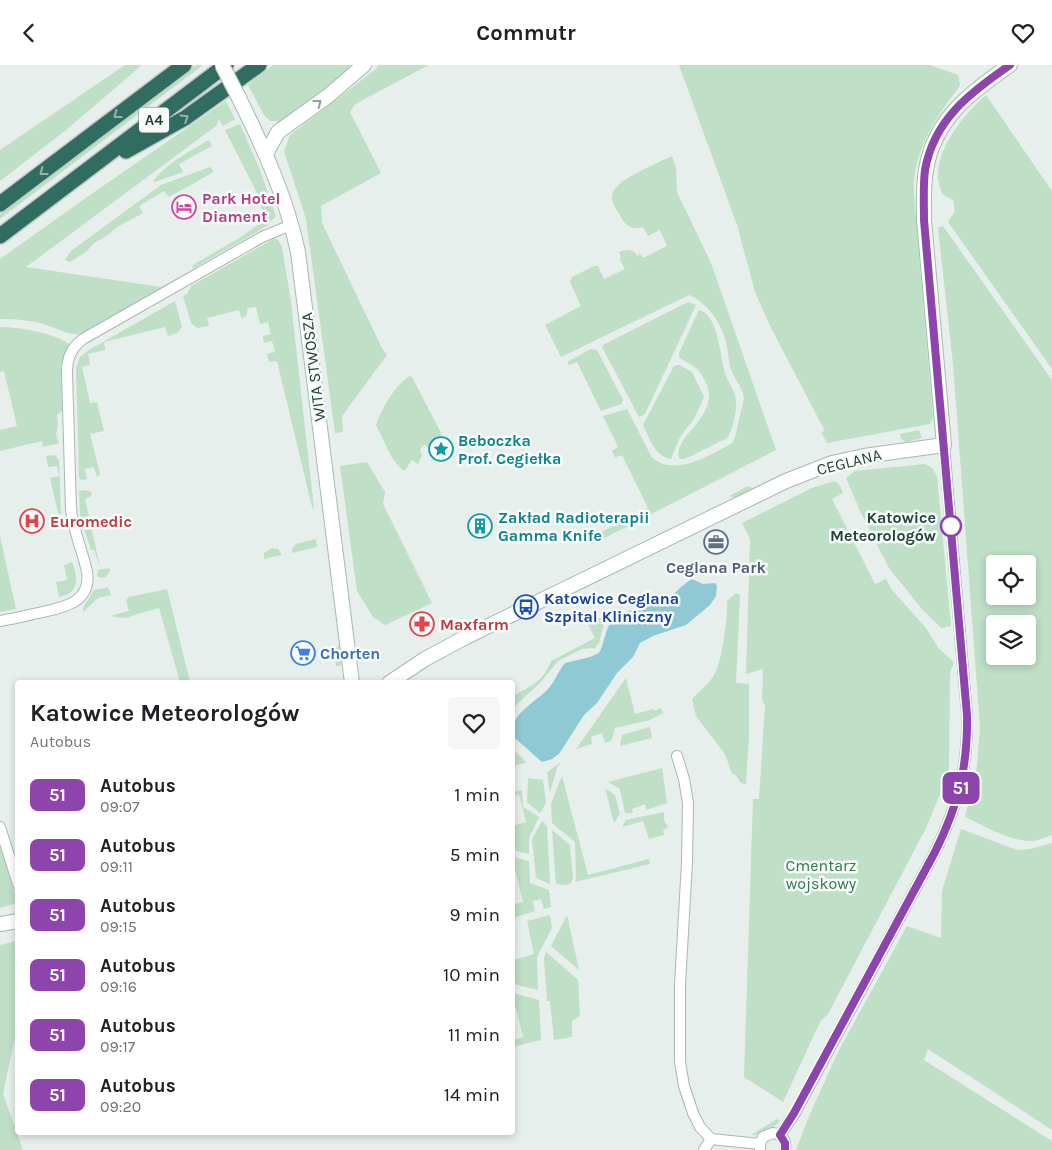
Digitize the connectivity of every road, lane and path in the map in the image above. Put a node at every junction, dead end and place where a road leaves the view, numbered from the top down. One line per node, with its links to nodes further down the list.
1 (184, 65): 11 (highway, A4, one-way to 11)
2 (222, 65): 7 (street, WITA STWOSZA, bridge)
3 (226, 65): 10 (highway, A4)
4 (259, 65): 10 (highway, one-way to 4)
5 (364, 65): 8 (street, one-way to 5)
6 (1010, 65): 14 (street)
7 (254, 128): 8 (street); 9 (street, WITA STWOSZA)
8 (278, 132): 9 (street)
9 (266, 154): 12 (street, WITA STWOSZA)
10 (81, 175): 13 (highway, A4)
11 (0, 204)
12 (291, 225): 15 (street); 16 (street, WITA STWOSZA)
13 (0, 237)
14 (944, 445): 17 (street, CEGLANA); 23 (street)
15 (0, 621)
16 (352, 680)
17 (393, 680)
18 (677, 756): 24 (street)
19 (0, 827): 20 (street)
20 (15, 874)
21 (15, 922): 22 (street)
22 (0, 924)
23 (780, 1135): 25 (street); 27 (street)
24 (711, 1139): 25 (street); 26 (street)
25 (760, 1147)
26 (704, 1150)
27 (785, 1150)

